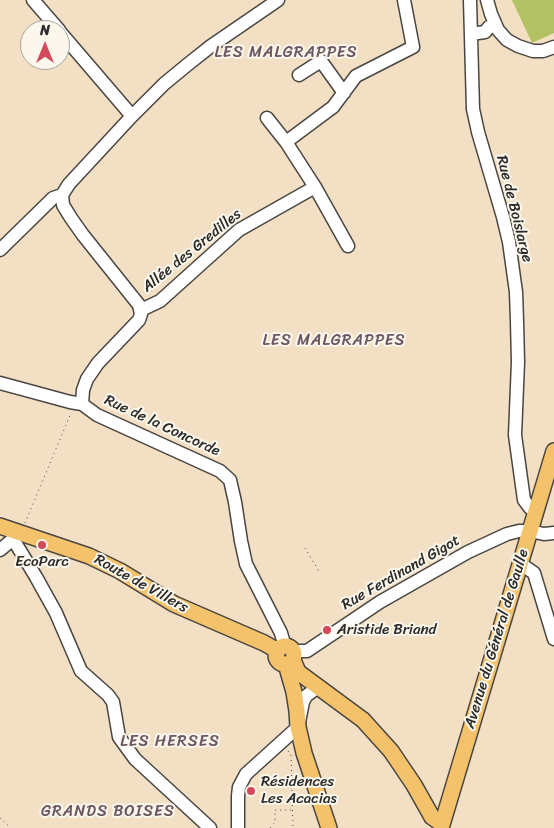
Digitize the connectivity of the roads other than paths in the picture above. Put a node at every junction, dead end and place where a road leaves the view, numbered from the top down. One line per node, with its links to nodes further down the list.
1 (33, 0): 6 (street)
2 (278, 0): 13 (street)
3 (404, 0): 12 (street)
4 (470, 0): 8 (street, Rue de Boislarge)
5 (487, 0): 7 (street)
6 (50, 20)
7 (490, 28): 8 (street); 10 (street)
8 (470, 34): 24 (street, Rue de Boislarge)
9 (70, 44): 13 (street)
10 (554, 47)
11 (299, 75): 12 (street)
12 (344, 93): 15 (street)
13 (132, 116): 17 (street)
14 (267, 118): 15 (street)
15 (286, 142): 16 (street)
16 (315, 187): 18 (street); 20 (street, Allée des Gredilles)
17 (62, 195): 19 (street); 20 (street)
18 (348, 246)
19 (0, 250)
20 (140, 310): 22 (street)
21 (0, 383): 22 (street)
22 (79, 404): 32 (street, Rue de la Concorde)
23 (554, 450): 24 (main road, Avenue du Général de Gaulle)
24 (536, 511): 26 (main road, Avenue du Général de Gaulle)
25 (0, 526): 28 (main road, Route de Villers)
26 (530, 531): 27 (street, Rue Ferdinand Gigot); 30 (main road, Avenue du Général de Gaulle); 32 (street, Rue Ferdinand Gigot)
27 (554, 533)
28 (18, 534): 29 (street); 32 (main road, Route de Villers); 36 (street)
29 (0, 550)
30 (521, 564): 31 (street); 35 (main road, Avenue du Général de Gaulle)
31 (554, 639)
32 (287, 655): 33 (main road); 34 (main road)
33 (318, 687): 34 (street); 35 (main road)
34 (298, 727): 37 (street); 38 (main road)
35 (441, 826)
36 (210, 828)
37 (238, 828)
38 (329, 828)

